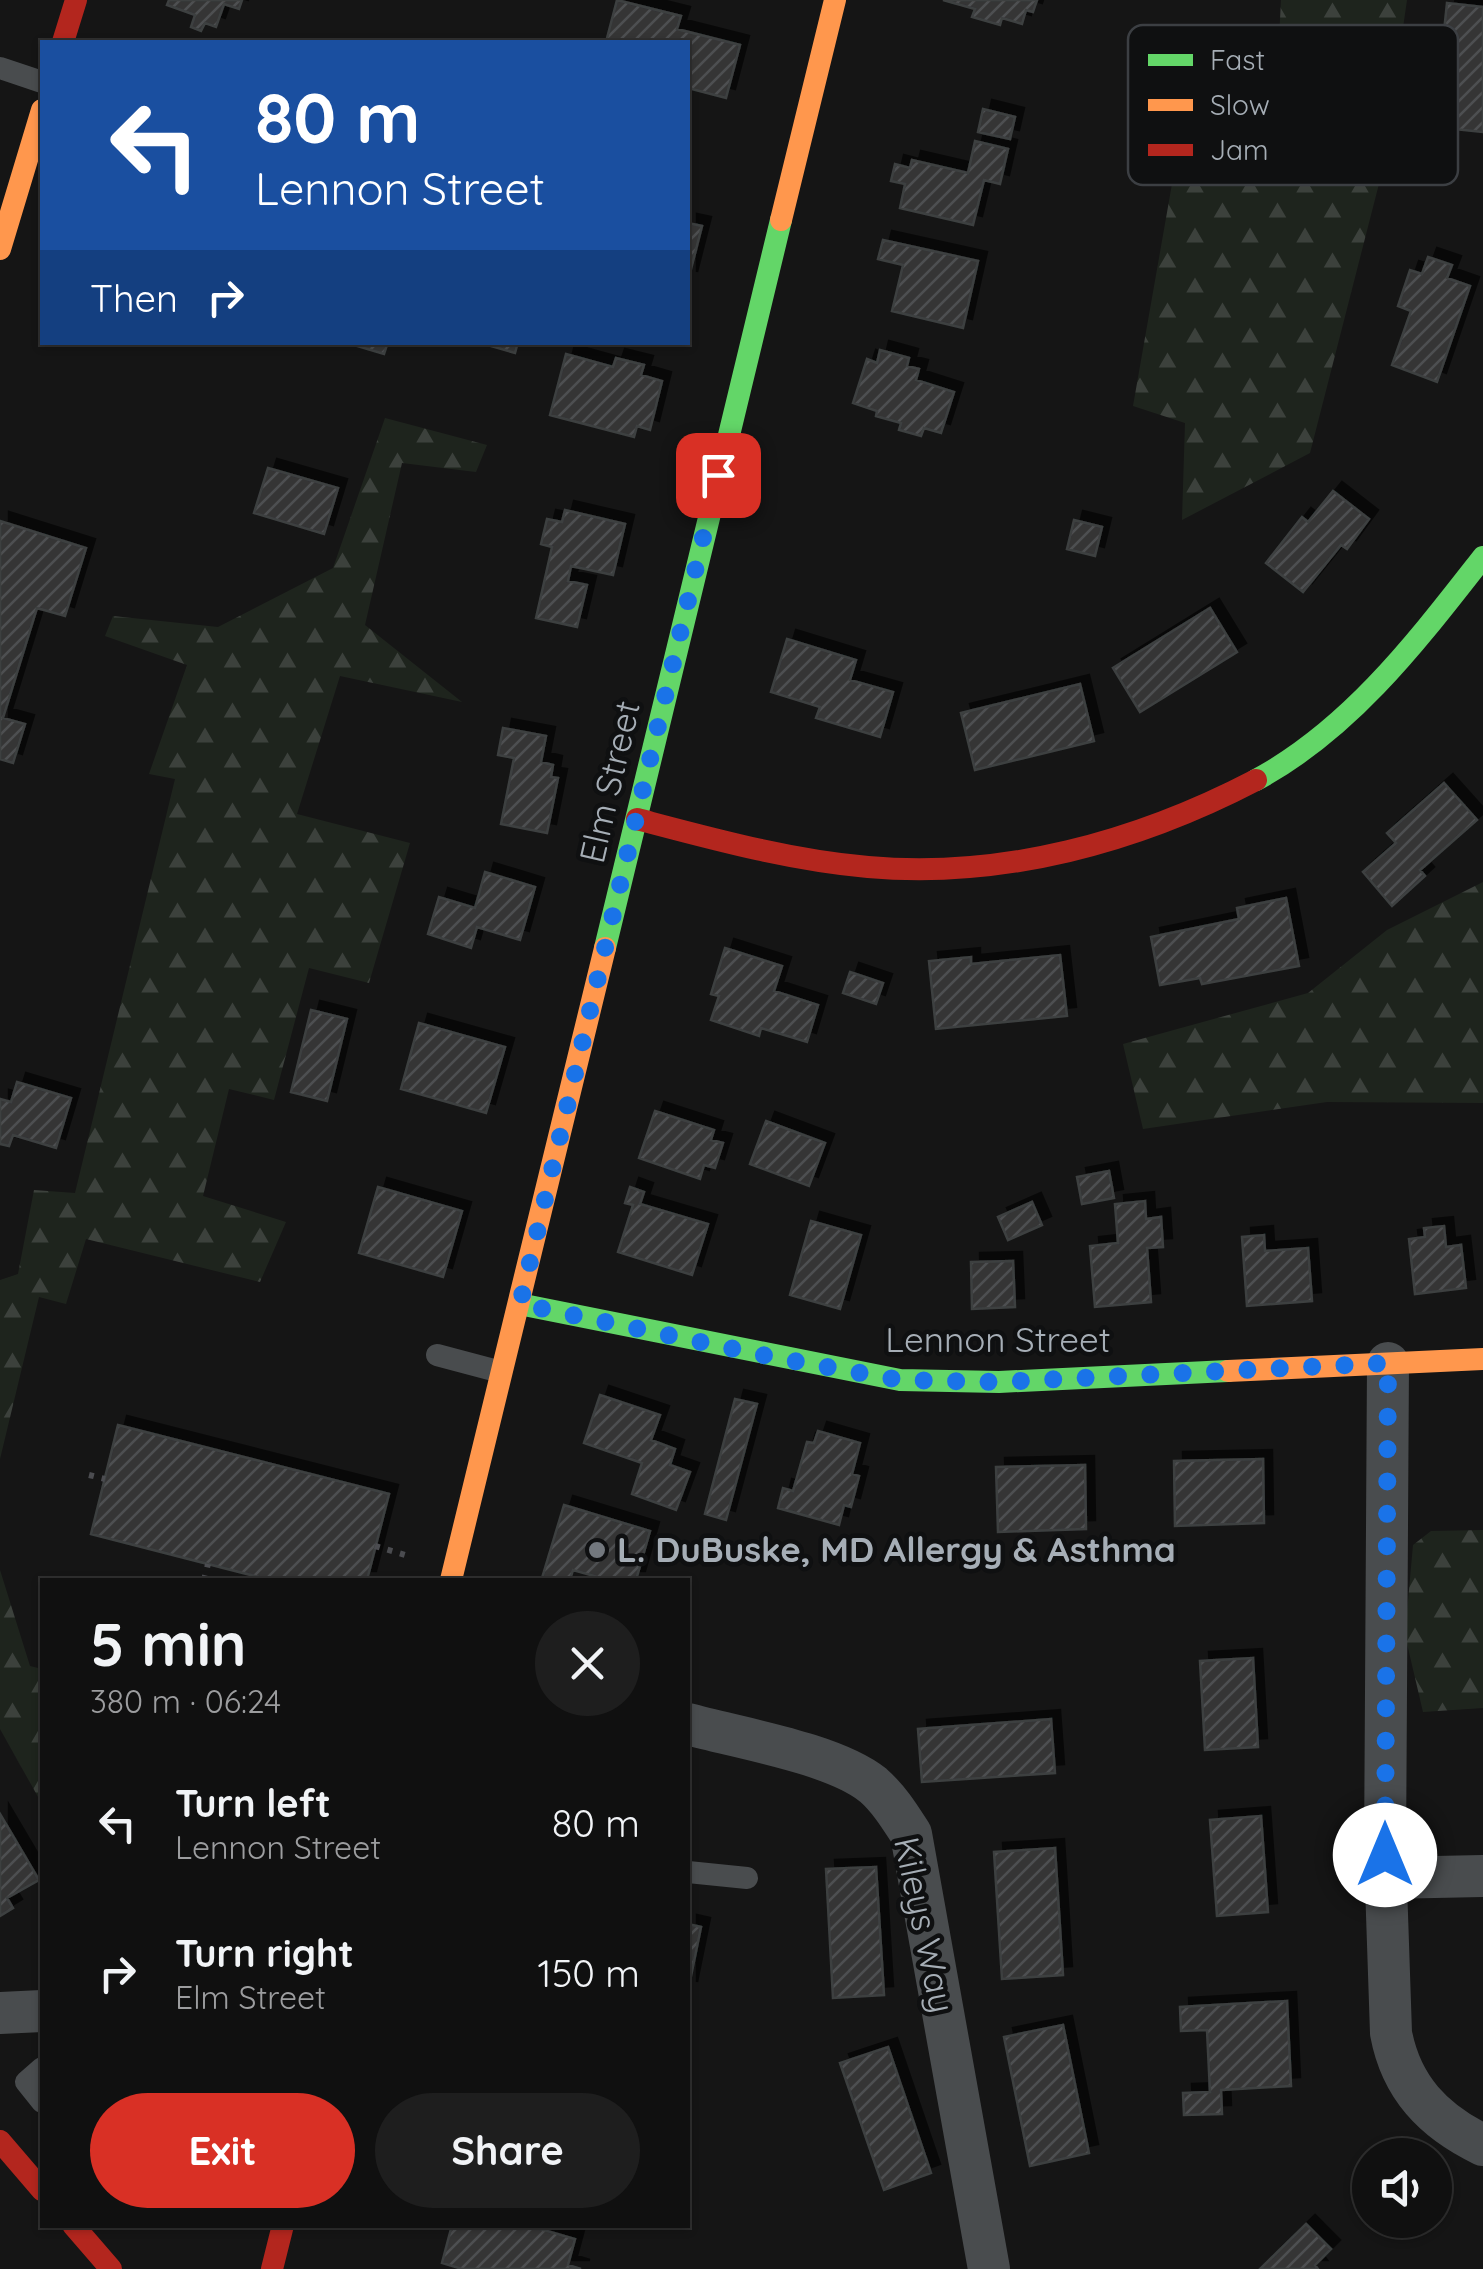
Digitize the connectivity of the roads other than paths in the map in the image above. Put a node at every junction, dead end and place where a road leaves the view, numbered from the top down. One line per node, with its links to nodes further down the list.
1 (76, 0): 3 (street)
2 (835, 0): 9 (street, Elm Street)
3 (64, 40)
4 (0, 68): 5 (lane)
5 (40, 81)
6 (40, 117): 7 (street)
7 (0, 249)
8 (1483, 557): 9 (street)
9 (637, 818): 10 (street, Elm Street)
10 (520, 1304): 13 (street, Lennon Street); 14 (street, Elm Street)
11 (437, 1355): 14 (lane)
12 (1483, 1359): 13 (street, Lennon Street)
13 (1388, 1363): 20 (street)
14 (504, 1373): 15 (street, Elm Street)
15 (452, 1578)
16 (690, 1725): 32 (street, Kileys Way)
17 (690, 1872): 19 (lane)
18 (1483, 1876): 20 (street)
19 (747, 1878)
20 (1386, 1878): 26 (street)
21 (40, 2011): 22 (street)
22 (0, 2013)
23 (40, 2070): 24 (lane)
24 (40, 2100)
25 (0, 2141): 27 (street)
26 (1483, 2144)
27 (40, 2183)
28 (76, 2228): 30 (street)
29 (282, 2228): 31 (street)
30 (111, 2269)
31 (272, 2269)
32 (989, 2269)

